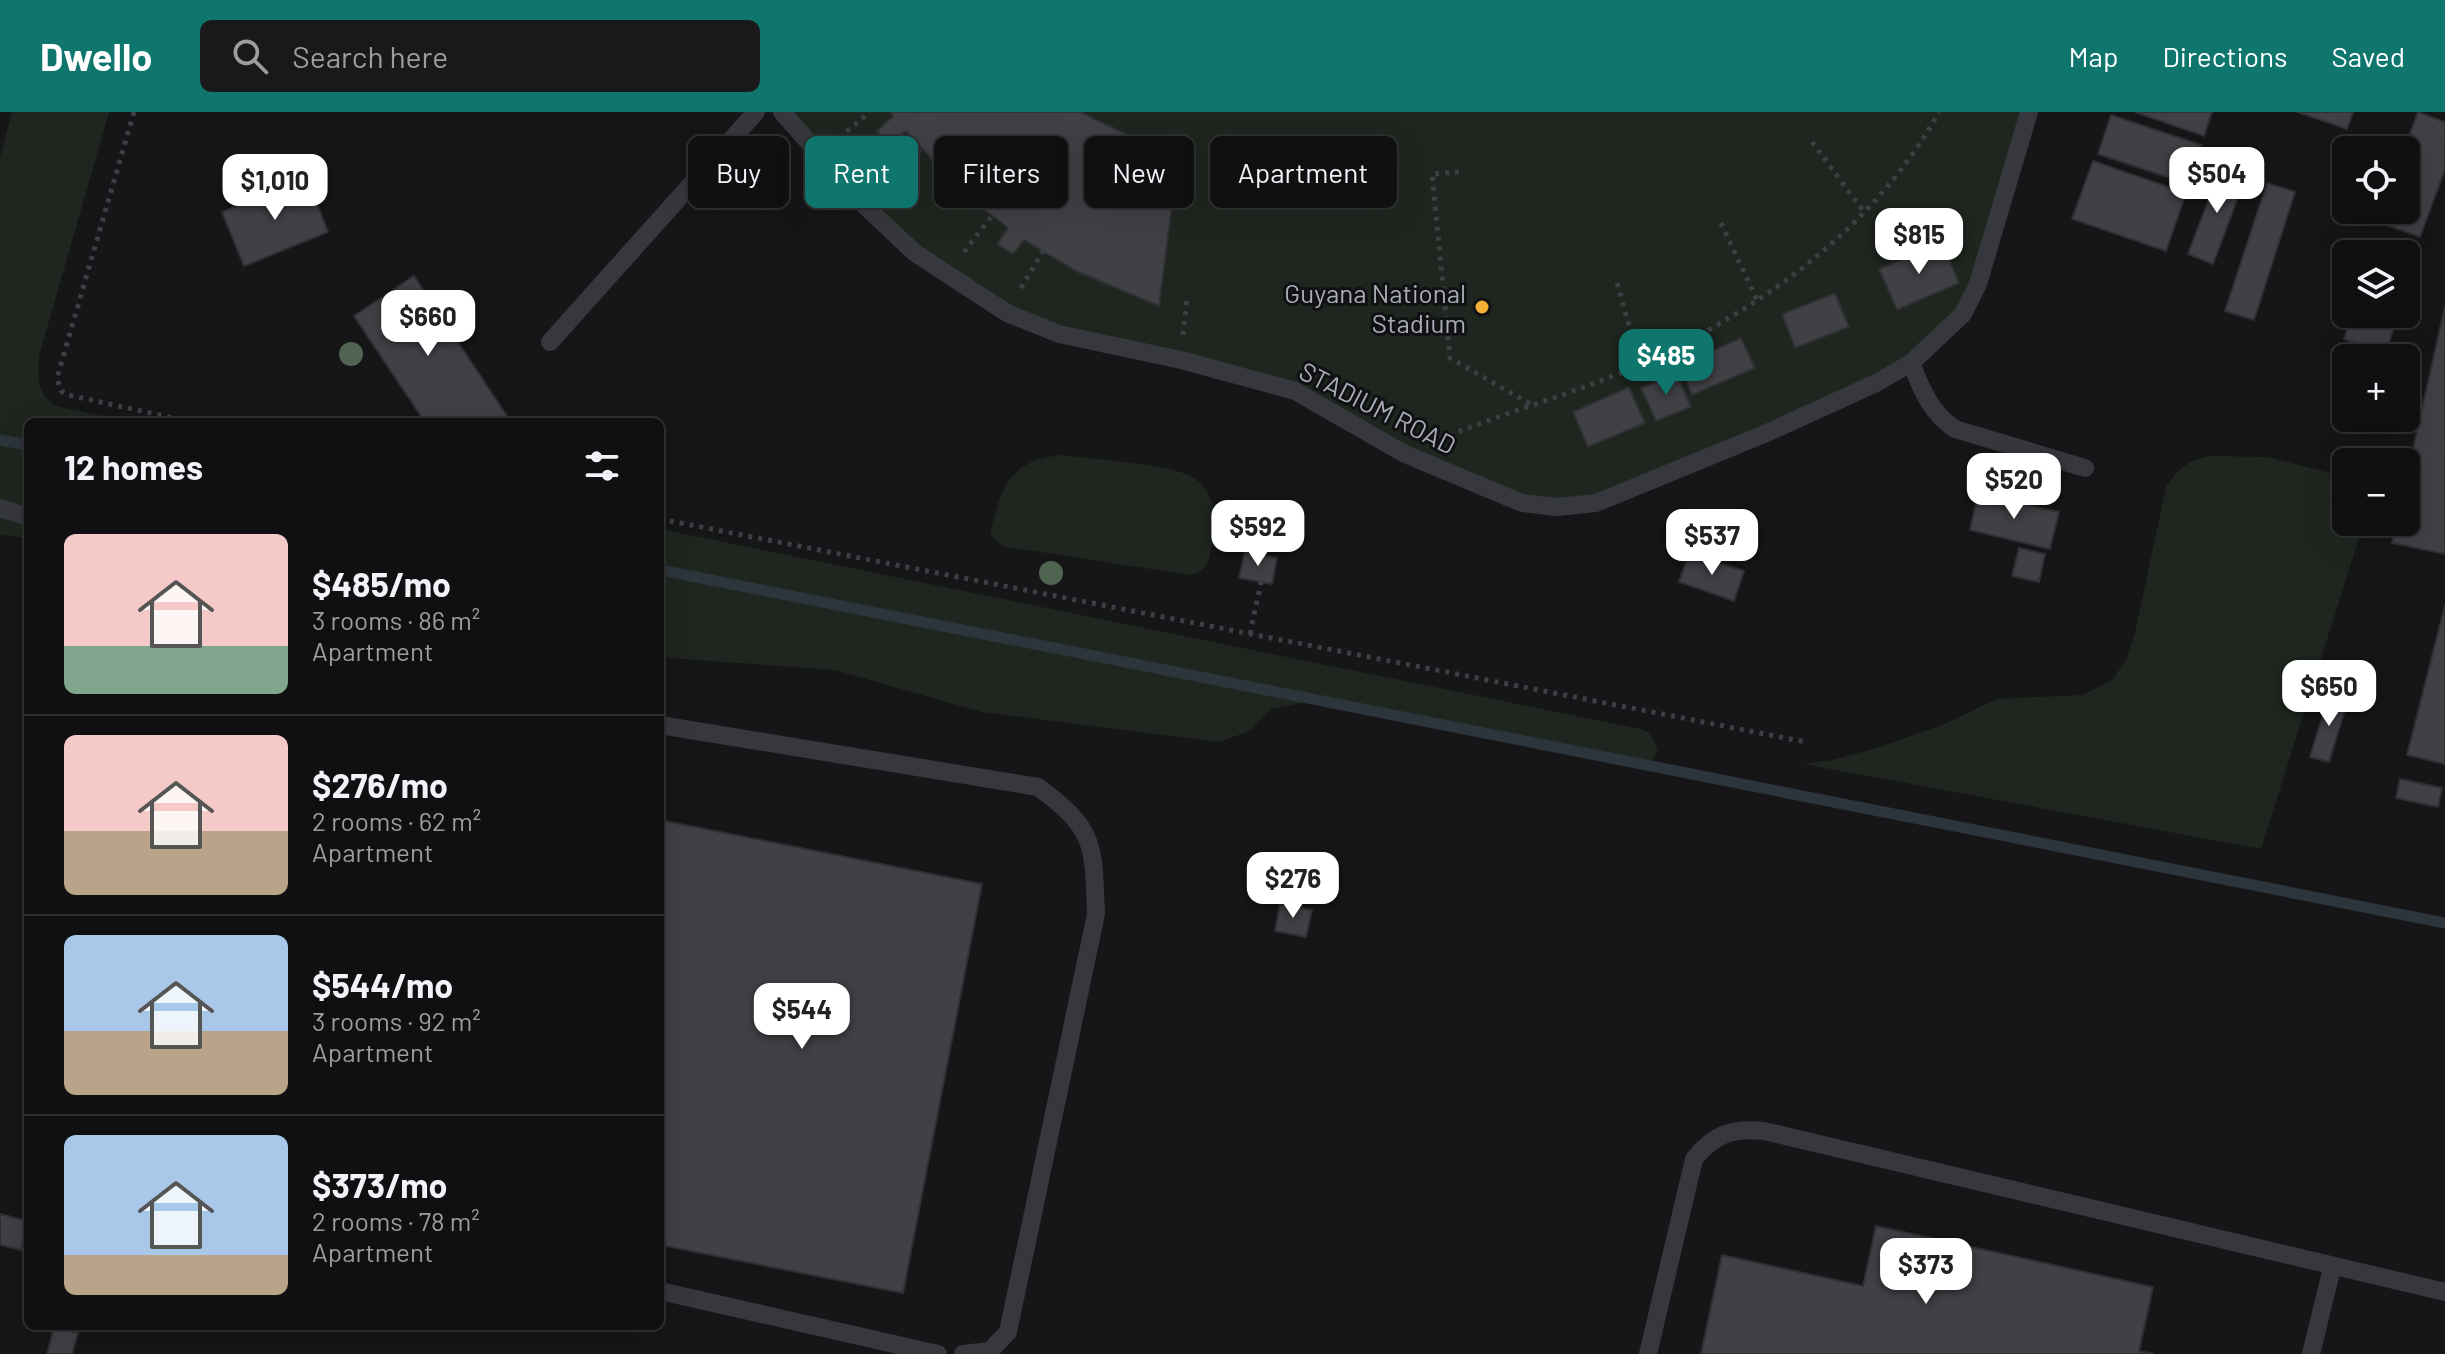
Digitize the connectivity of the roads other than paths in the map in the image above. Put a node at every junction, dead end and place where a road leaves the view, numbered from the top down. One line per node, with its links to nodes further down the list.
1 (756, 112): 4 (lane)
2 (782, 112): 5 (lane, STADIUM ROAD)
3 (2029, 112): 5 (lane, STADIUM ROAD)
4 (550, 342)
5 (1911, 363): 6 (lane)
6 (2085, 468)
7 (0, 508): 8 (lane)
8 (24, 516)
9 (664, 726): 14 (lane)
10 (2332, 1268): 12 (lane); 15 (lane); 16 (lane)
11 (664, 1292): 13 (lane)
12 (2445, 1292)
13 (938, 1354)
14 (963, 1354)
15 (1648, 1354)
16 (2311, 1354)

